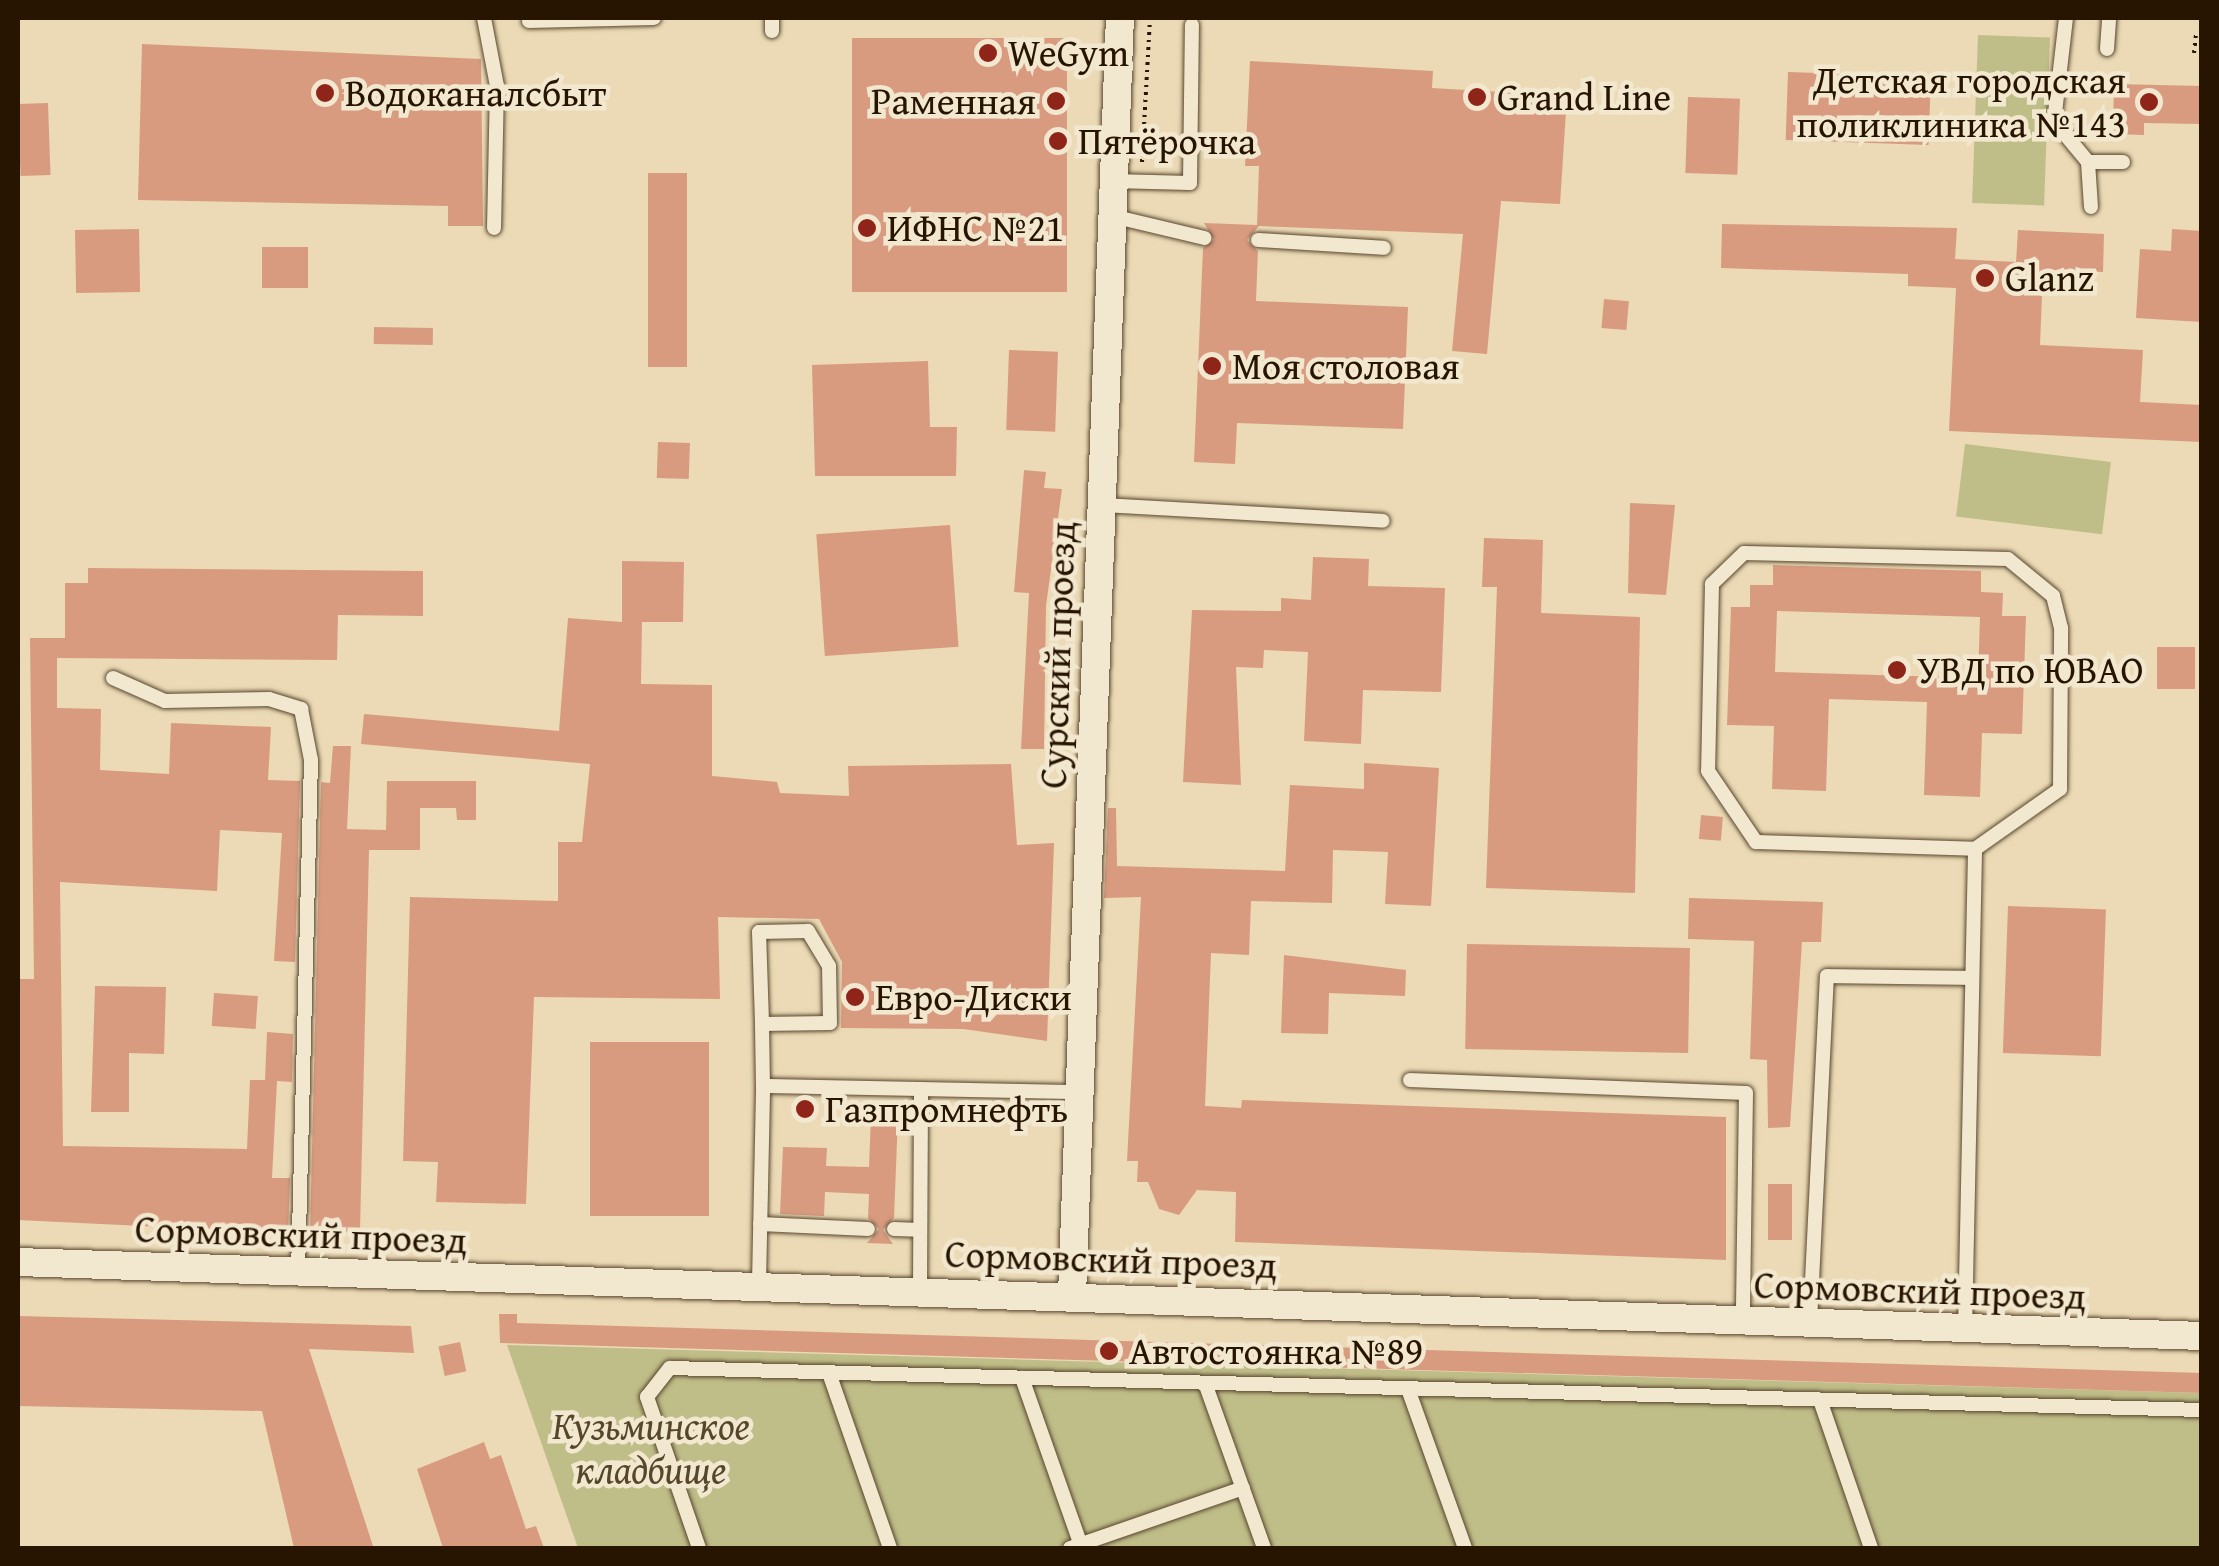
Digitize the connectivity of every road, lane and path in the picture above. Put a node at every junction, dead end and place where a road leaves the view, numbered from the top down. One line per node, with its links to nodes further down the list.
1 (484, 18): 16 (lane)
2 (654, 18): 6 (lane)
3 (1120, 18): 13 (street, Сурский проезд)
4 (2066, 18): 11 (lane)
5 (2109, 18): 9 (lane)
6 (529, 20)
7 (1192, 26): 13 (lane)
8 (2196, 33): 10 (path)
9 (2107, 49)
10 (2194, 53)
11 (2088, 162): 12 (lane); 14 (lane)
12 (2123, 162)
13 (1114, 181): 15 (street, Сурский проезд)
14 (2091, 206)
15 (1112, 216): 17 (lane); 20 (street, Сурский проезд)
16 (494, 228)
17 (1204, 238)
18 (1258, 240): 19 (lane)
19 (1384, 248)
20 (1100, 506): 21 (lane); 29 (street, Сурский проезд)
21 (1383, 521)
22 (114, 678): 35 (lane)
23 (1975, 849): 23 (lane); 24 (lane)
24 (1972, 978): 40 (lane); 41 (lane)
25 (762, 1024): 25 (lane); 27 (lane)
26 (1410, 1080): 39 (lane)
27 (764, 1086): 28 (lane); 30 (lane)
28 (921, 1089): 29 (lane); 33 (lane)
29 (1076, 1092): 38 (street, Сурский проезд)
30 (760, 1224): 31 (lane); 36 (lane)
31 (868, 1229)
32 (894, 1230): 33 (lane)
33 (919, 1230): 37 (lane)
34 (18, 1262): 35 (street, Сормовский проезд)
35 (298, 1274): 36 (street, Сормовский проезд)
36 (759, 1283): 37 (street, Сормовский проезд)
37 (920, 1289): 38 (street, Сормовский проезд)
38 (1072, 1295): 39 (street, Сормовский проезд)
39 (1743, 1322): 40 (street, Сормовский проезд)
40 (1810, 1322): 41 (street, Сормовский проезд)
41 (1965, 1330): 42 (street, Сормовский проезд)
42 (2202, 1336)
43 (829, 1373): 44 (lane); 51 (lane); 52 (lane)
44 (1022, 1378): 45 (lane); 50 (lane)
45 (1205, 1383): 46 (lane); 49 (lane)
46 (1408, 1388): 47 (lane); 54 (lane)
47 (1820, 1400): 48 (lane); 55 (lane)
48 (2202, 1410)
49 (1243, 1488): 50 (lane); 53 (lane)
50 (1077, 1547)
51 (699, 1548)
52 (890, 1548)
53 (1264, 1548)
54 (1465, 1548)
55 (1871, 1548)

